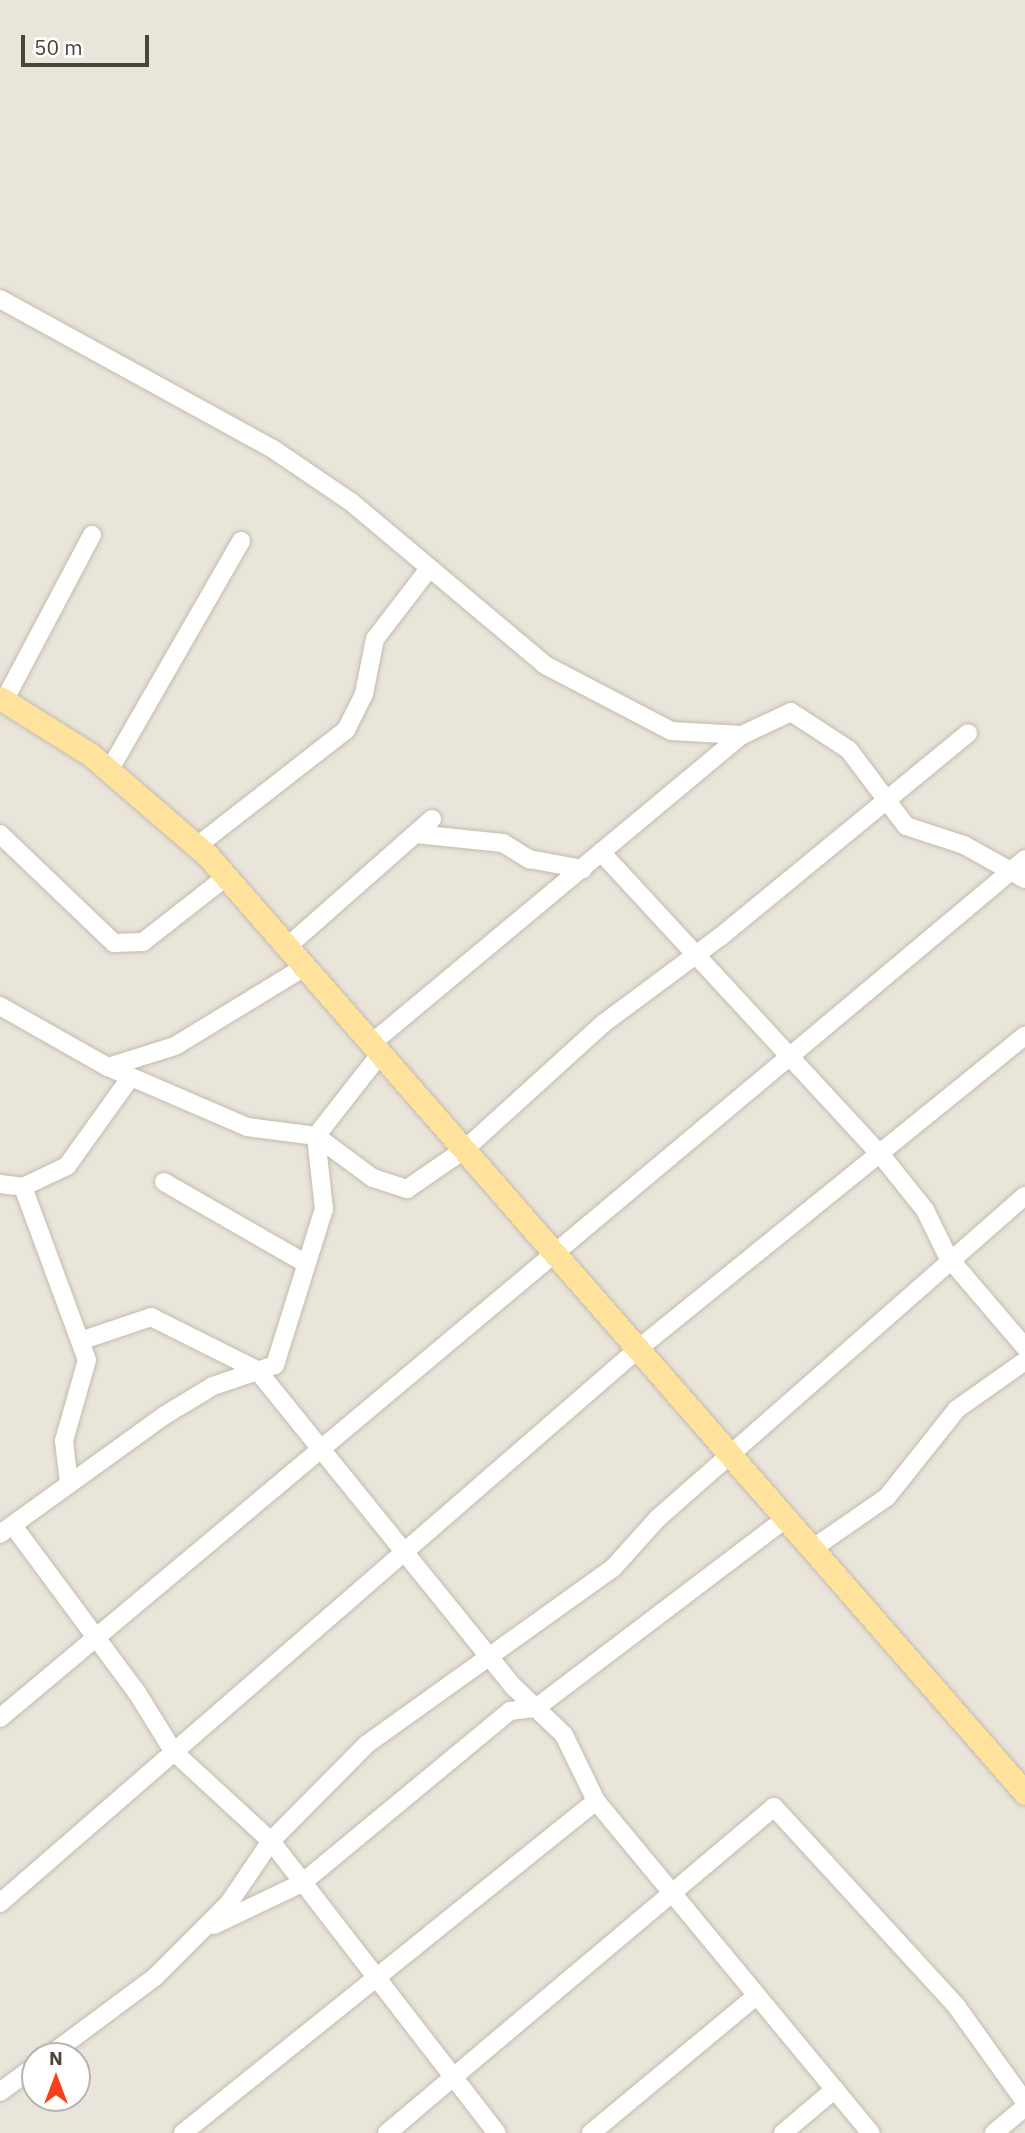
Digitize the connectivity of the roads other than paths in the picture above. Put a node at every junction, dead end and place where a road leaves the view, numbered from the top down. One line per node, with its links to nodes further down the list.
1 (0, 299): 4 (street)
2 (92, 535): 5 (street)
3 (241, 541): 8 (street)
4 (428, 570): 7 (street); 13 (street)
5 (2, 699): 8 (main road)
6 (968, 733): 9 (street)
7 (742, 735): 9 (street); 14 (street)
8 (110, 769): 13 (main road)
9 (887, 800): 17 (street); 21 (street)
10 (432, 819): 12 (street)
11 (0, 834): 18 (street)
12 (416, 834): 16 (street); 20 (street)
13 (197, 846): 18 (main road)
14 (601, 852): 16 (street); 21 (street)
15 (1025, 859): 17 (street)
16 (583, 869): 25 (street)
17 (1008, 870): 19 (street); 26 (street)
18 (226, 877): 20 (main road)
19 (1025, 879)
20 (288, 946): 22 (main road)
21 (700, 952): 26 (street); 30 (street)
22 (306, 967): 25 (main road); 27 (street)
23 (0, 1006): 27 (street)
24 (1025, 1036): 31 (street)
25 (377, 1048): 29 (street); 30 (main road)
26 (790, 1055): 31 (street); 36 (street)
27 (108, 1067): 28 (street)
28 (130, 1078): 29 (street); 34 (street)
29 (316, 1136): 30 (street); 38 (street)
30 (465, 1149): 36 (main road)
31 (881, 1155): 37 (street); 41 (street)
32 (164, 1182): 38 (street)
33 (0, 1184): 34 (street)
34 (23, 1187): 39 (street)
35 (1025, 1196): 37 (street)
36 (556, 1254): 41 (main road); 44 (street)
37 (948, 1258): 40 (street); 45 (street)
38 (303, 1262): 43 (street)
39 (83, 1340): 43 (street); 46 (street)
40 (1025, 1347)
41 (638, 1349): 45 (main road); 50 (street)
42 (1025, 1361): 49 (street)
43 (257, 1370): 44 (street); 46 (street)
44 (322, 1450): 50 (street); 51 (street)
45 (732, 1457): 47 (main road); 52 (street)
46 (69, 1483): 48 (street)
47 (786, 1518): 49 (main road); 53 (street)
48 (7, 1530): 51 (street)
49 (813, 1549): 56 (main road)
50 (405, 1552): 52 (street); 55 (street)
51 (96, 1637): 54 (street); 55 (street)
52 (492, 1659): 53 (street); 58 (street)
53 (536, 1708): 57 (street); 59 (street)
54 (0, 1718)
55 (173, 1751): 58 (street); 61 (street)
56 (1025, 1793)
57 (596, 1801): 60 (street); 63 (street)
58 (271, 1841): 59 (street); 62 (street)
59 (302, 1883): 62 (street); 63 (street)
60 (673, 1894): 64 (street); 67 (street); 70 (street)
61 (0, 1903)
62 (201, 1931): 65 (street)
63 (373, 1979): 67 (street); 72 (street)
64 (756, 1996): 68 (street); 75 (street)
65 (68, 2042)
66 (21, 2076): 69 (street)
67 (453, 2079): 73 (street); 74 (street)
68 (835, 2090): 76 (street); 77 (street)
69 (0, 2092)
70 (1025, 2102)
71 (1025, 2107): 78 (street)
72 (183, 2133)
73 (387, 2133)
74 (497, 2133)
75 (592, 2133)
76 (783, 2133)
77 (871, 2133)
78 (994, 2133)

